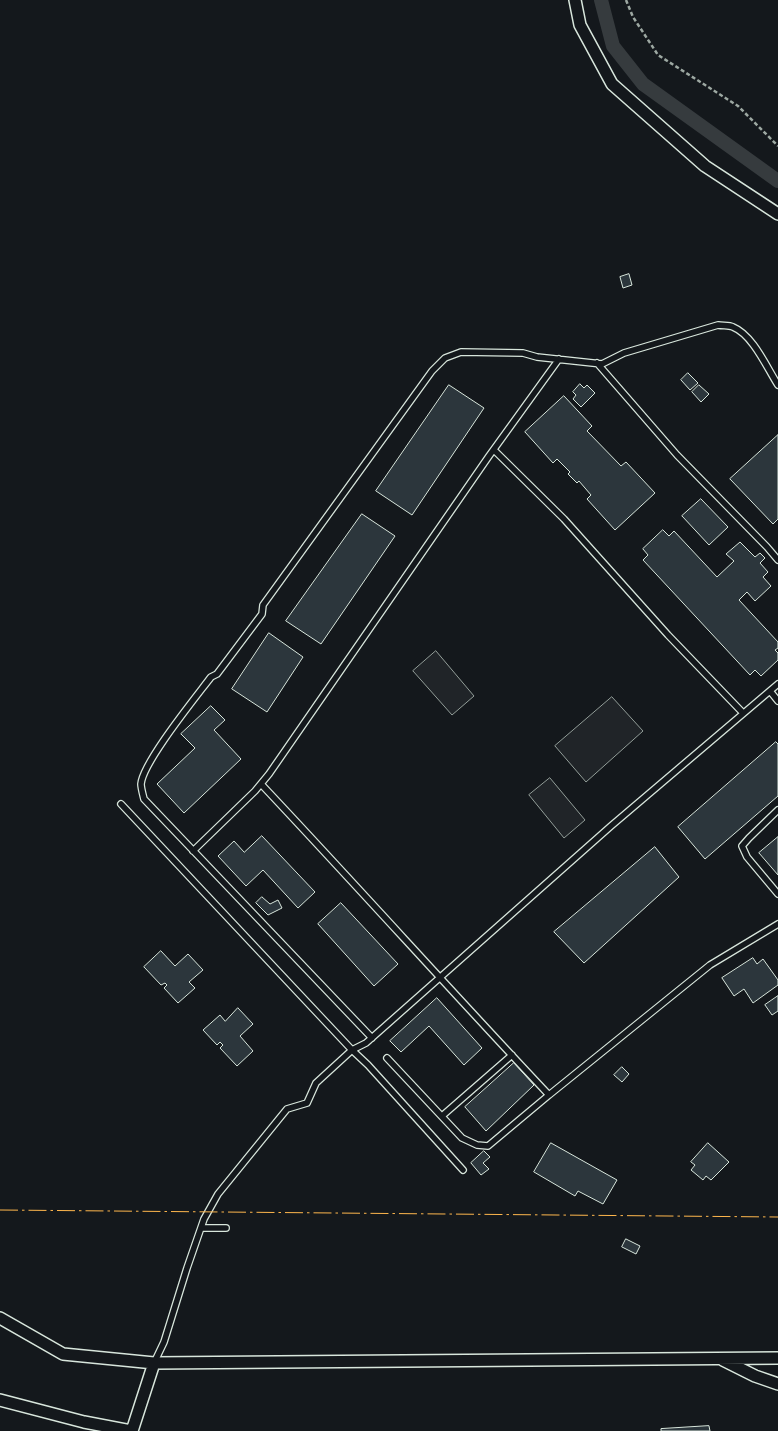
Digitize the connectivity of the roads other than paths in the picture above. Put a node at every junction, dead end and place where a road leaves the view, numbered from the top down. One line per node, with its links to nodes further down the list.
1 (575, 0): 2 (street)
2 (778, 214)
3 (559, 359): 4 (lane); 6 (lane); 15 (lane)
4 (597, 363): 5 (lane); 7 (lane)
5 (778, 385)
6 (494, 450): 11 (lane); 12 (lane)
7 (777, 558)
8 (778, 684): 9 (lane)
9 (770, 691): 10 (lane); 11 (lane)
10 (778, 701)
11 (744, 713): 18 (lane)
12 (261, 784): 15 (lane); 18 (lane)
13 (121, 804): 20 (lane)
14 (778, 810): 16 (lane)
15 (193, 851): 19 (lane)
16 (778, 894)
17 (778, 924): 23 (lane)
18 (440, 978): 19 (lane); 21 (lane)
19 (372, 1038): 20 (lane)
20 (352, 1050): 25 (lane); 26 (lane)
21 (512, 1055): 23 (lane); 24 (lane)
22 (387, 1058): 24 (lane)
23 (549, 1095): 24 (lane)
24 (442, 1116)
25 (463, 1170)
26 (201, 1228): 27 (lane); 31 (lane)
27 (226, 1228)
28 (0, 1318): 31 (street)
29 (719, 1358): 30 (street); 31 (street); 32 (street)
30 (778, 1358)
31 (154, 1363): 34 (street)
32 (778, 1384)
33 (0, 1400): 34 (street)
34 (132, 1431)

